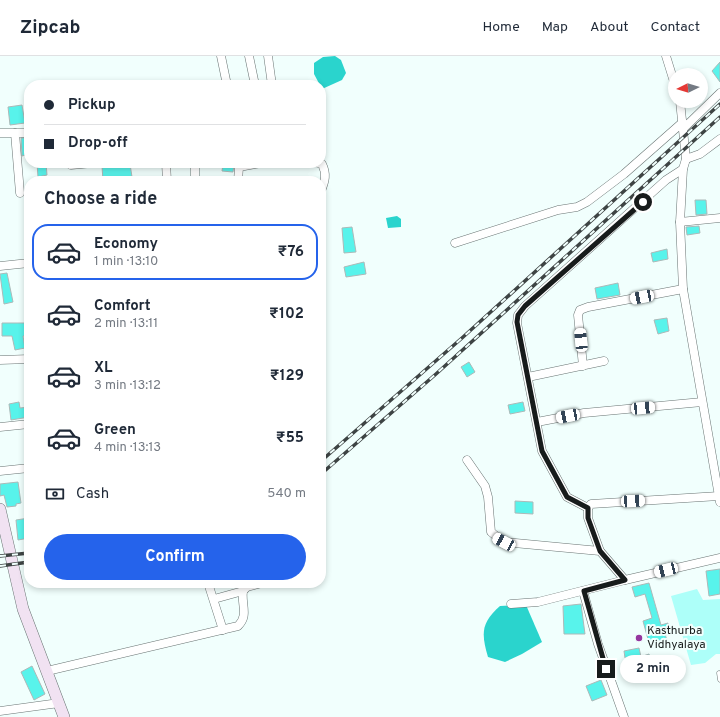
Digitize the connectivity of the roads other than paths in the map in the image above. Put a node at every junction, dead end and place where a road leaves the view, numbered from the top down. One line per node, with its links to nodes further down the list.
1 (221, 56): 6 (street)
2 (249, 56): 7 (street)
3 (268, 56): 8 (street)
4 (666, 56): 5 (street)
5 (670, 68)
6 (226, 80)
7 (253, 80)
8 (271, 80)
9 (720, 93): 11 (street)
10 (681, 108): 11 (street)
11 (683, 125): 16 (street); 21 (street)
12 (0, 133): 13 (street)
13 (15, 133): 14 (street); 18 (street)
14 (24, 133)
15 (720, 138): 16 (street)
16 (686, 158): 17 (street)
17 (684, 169): 20 (street); 29 (street)
18 (20, 193)
19 (720, 218): 20 (street)
20 (680, 222): 24 (street)
21 (455, 243)
22 (24, 263): 23 (street)
23 (0, 266)
24 (683, 289): 28 (street); 30 (street)
25 (24, 359): 26 (street)
26 (0, 360)
27 (604, 362): 28 (street)
28 (583, 366): 29 (street)
29 (528, 377): 31 (street)
30 (702, 402): 31 (street); 37 (street)
31 (537, 422): 38 (street)
32 (24, 425): 33 (street)
33 (0, 427)
34 (467, 460): 40 (street)
35 (24, 469): 36 (street)
36 (0, 471)
37 (720, 499): 38 (street)
38 (588, 508): 40 (street)
39 (0, 509): 50 (street)
40 (600, 551): 42 (street)
41 (720, 558): 42 (street)
42 (625, 580): 46 (street)
43 (210, 588): 47 (street)
44 (246, 588): 45 (street)
45 (243, 591): 47 (street); 49 (street)
46 (584, 591): 48 (street); 56 (street)
47 (214, 599): 49 (street)
48 (511, 604)
49 (223, 630): 50 (street)
50 (47, 671): 53 (street)
51 (719, 673): 52 (lane)
52 (720, 680)
53 (59, 703): 54 (street); 55 (street)
54 (0, 710)
55 (64, 717)
56 (624, 717)

